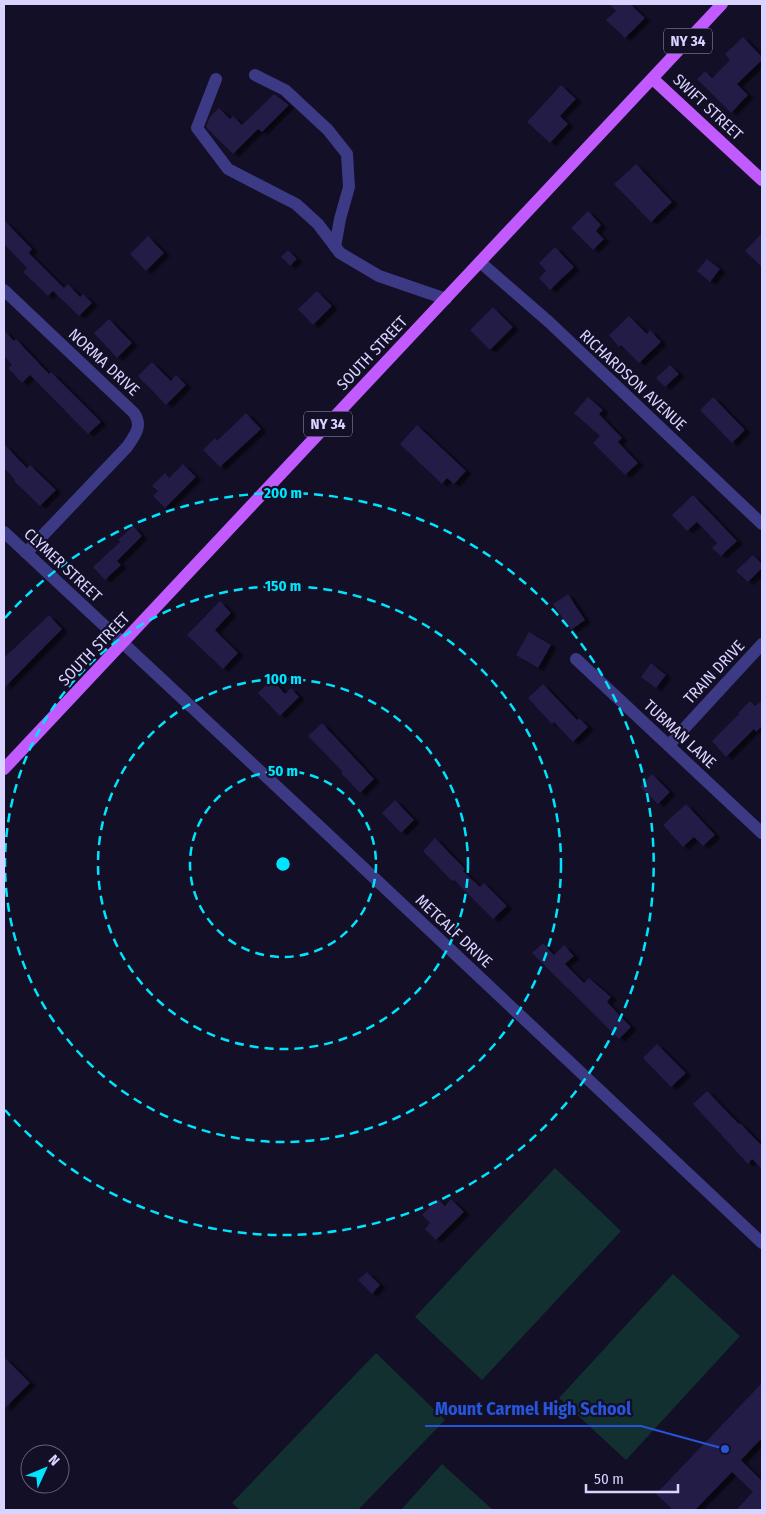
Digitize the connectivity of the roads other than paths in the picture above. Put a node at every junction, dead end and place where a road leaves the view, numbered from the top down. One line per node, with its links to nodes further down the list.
1 (722, 4): 4 (main road, SOUTH STREET / NY 34)
2 (254, 75): 6 (street)
3 (216, 79): 6 (street)
4 (653, 79): 5 (main road, SWIFT STREET); 7 (main road, SOUTH STREET / NY 34)
5 (762, 180)
6 (336, 247): 9 (street)
7 (480, 262): 9 (main road, SOUTH STREET / NY 34); 10 (street, RICHARDSON AVENUE)
8 (4, 290): 12 (street, NORMA DRIVE)
9 (446, 298): 13 (main road, SOUTH STREET / NY 34)
10 (762, 524)
11 (4, 532): 12 (street, CLYMER STREET)
12 (26, 553): 13 (street, CLYMER STREET)
13 (122, 643): 17 (main road, SOUTH STREET / NY 34); 19 (street, METCALF DRIVE)
14 (762, 644): 16 (street, TRAIN DRIVE)
15 (576, 659): 16 (street, TUBMAN LANE)
16 (669, 745): 18 (street, TUBMAN LANE)
17 (4, 769)
18 (762, 833)
19 (762, 1243)

